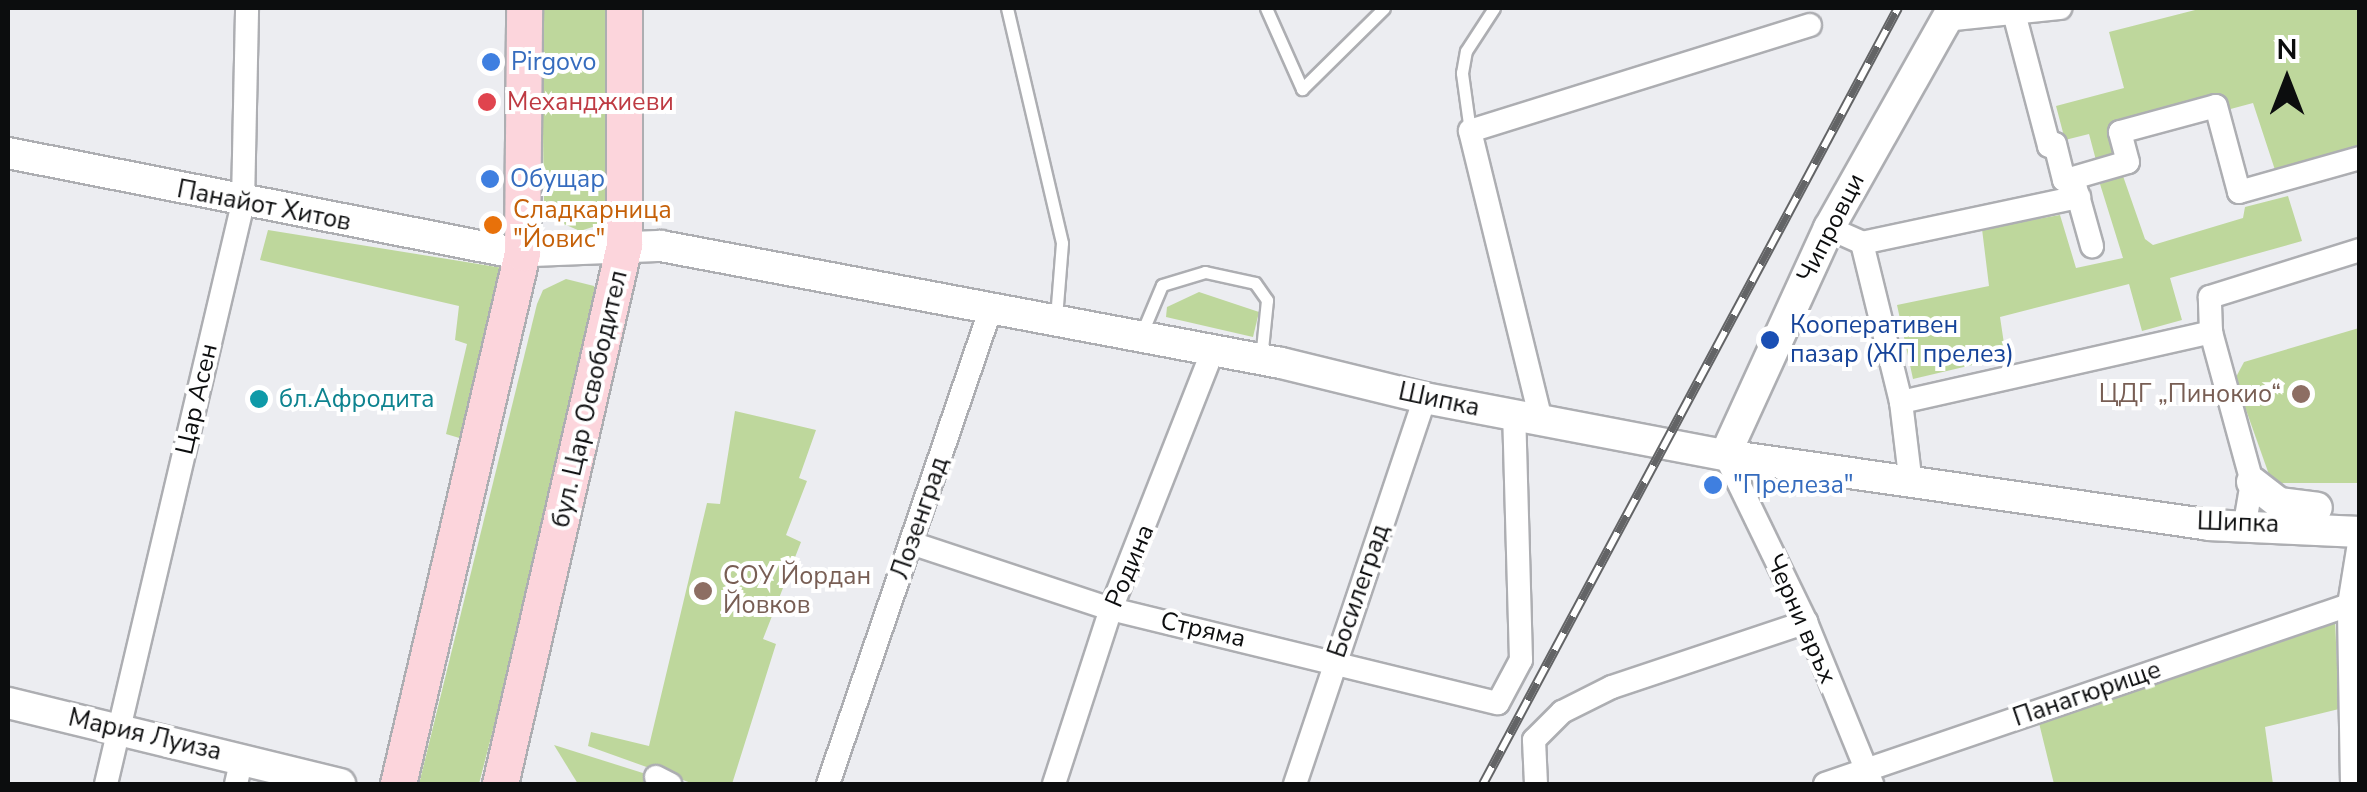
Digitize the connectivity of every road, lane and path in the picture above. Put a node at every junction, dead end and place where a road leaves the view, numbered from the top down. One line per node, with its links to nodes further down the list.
1 (247, 8): 16 (street, Цар Асен)
2 (524, 8): 22 (main road)
3 (624, 8): 19 (main road, бул. Цар Освободител)
4 (1007, 8): 24 (lane)
5 (1266, 8): 6 (lane)
6 (1384, 8)
7 (1494, 8): 12 (lane)
8 (2060, 8): 10 (street)
9 (1949, 14): 10 (street); 17 (main road, Чипровци)
10 (2015, 17): 15 (street)
11 (1810, 24): 12 (street)
12 (1470, 131): 31 (street)
13 (8, 153): 16 (main road, Панайот Хитов)
14 (2360, 158): 15 (street)
15 (2076, 187): 18 (street); 20 (street)
16 (243, 204): 22 (main road, Панайот Хитов); 44 (street, Цар Асен)
17 (1828, 228): 18 (street); 32 (main road, Чипровци)
18 (1862, 243): 30 (street)
19 (624, 246): 22 (main road, Шипка); 23 (main road, Шипка); 50 (main road, бул. Цар Освободител)
20 (2092, 246)
21 (2360, 250): 25 (street)
22 (522, 253): 49 (main road)
23 (992, 308): 24 (main road, Шипка); 38 (street, Лозенград)
24 (1056, 320): 26 (main road, Шипка)
25 (2211, 332): 30 (street); 33 (street)
26 (1140, 336): 27 (main road, Шипка); 28 (lane)
27 (1213, 350): 28 (main road, Шипка); 40 (street, Родина)
28 (1261, 359): 29 (main road, Шипка)
29 (1425, 398): 31 (main road, Шипка); 42 (street, Босилеград)
30 (1901, 402): 34 (street)
31 (1528, 418): 32 (main road, Шипка); 42 (street, Стряма)
32 (1725, 455): 34 (main road, Шипка); 41 (street, Черни връх)
33 (2252, 482): 35 (main road); 36 (street)
34 (1911, 485): 36 (main road, Шипка)
35 (2360, 514)
36 (2244, 523): 37 (main road, Шипка)
37 (2360, 535): 39 (street)
38 (911, 543): 40 (street, Стряма); 51 (street, Лозенград)
39 (2350, 605): 46 (street, Панагюрище); 56 (street)
40 (1111, 609): 42 (street, Стряма); 52 (street, Родина)
41 (1806, 622): 46 (street, Черни връх); 54 (street)
42 (1336, 660): 53 (street, Босилеград)
43 (8, 703): 44 (main road, Мария Луиза)
44 (119, 729): 45 (main road, Мария Луиза); 47 (street, Цар Асен)
45 (239, 771): 48 (main road, Мария Луиза)
46 (1869, 776): 55 (street, Панагюрище)
47 (106, 784)
48 (340, 784)
49 (398, 784)
50 (500, 784)
51 (828, 784)
52 (1054, 784)
53 (1295, 784)
54 (1536, 784)
55 (1824, 784)
56 (2352, 784)

